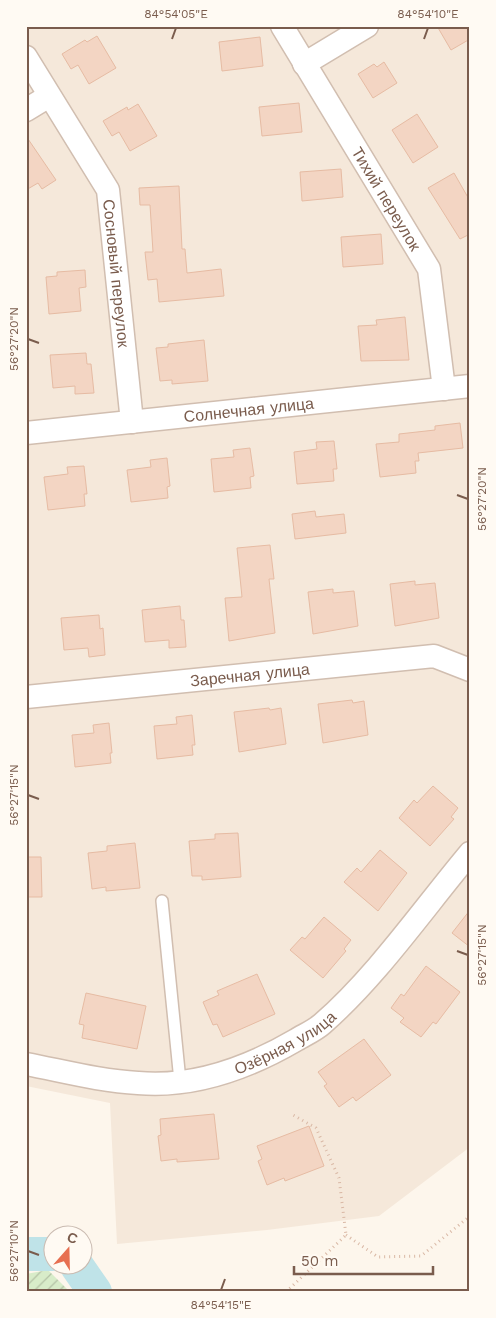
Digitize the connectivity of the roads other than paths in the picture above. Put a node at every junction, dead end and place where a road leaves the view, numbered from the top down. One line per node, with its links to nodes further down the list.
1 (282, 26): 4 (street, Тихий переулок)
2 (367, 26): 4 (street)
3 (26, 57): 5 (street, Сосновый переулок)
4 (304, 64): 8 (street, Тихий переулок)
5 (49, 96): 6 (street); 9 (street, Сосновый переулок)
6 (26, 110)
7 (470, 386): 8 (street, Солнечная улица)
8 (444, 389): 9 (street, Солнечная улица)
9 (132, 422): 10 (street, Солнечная улица)
10 (26, 433)
11 (470, 670): 12 (street, Заречная улица)
12 (26, 697)
13 (470, 853): 16 (street, Озёрная улица)
14 (162, 901): 16 (lane)
15 (26, 1064): 16 (street, Озёрная улица)
16 (180, 1081)

